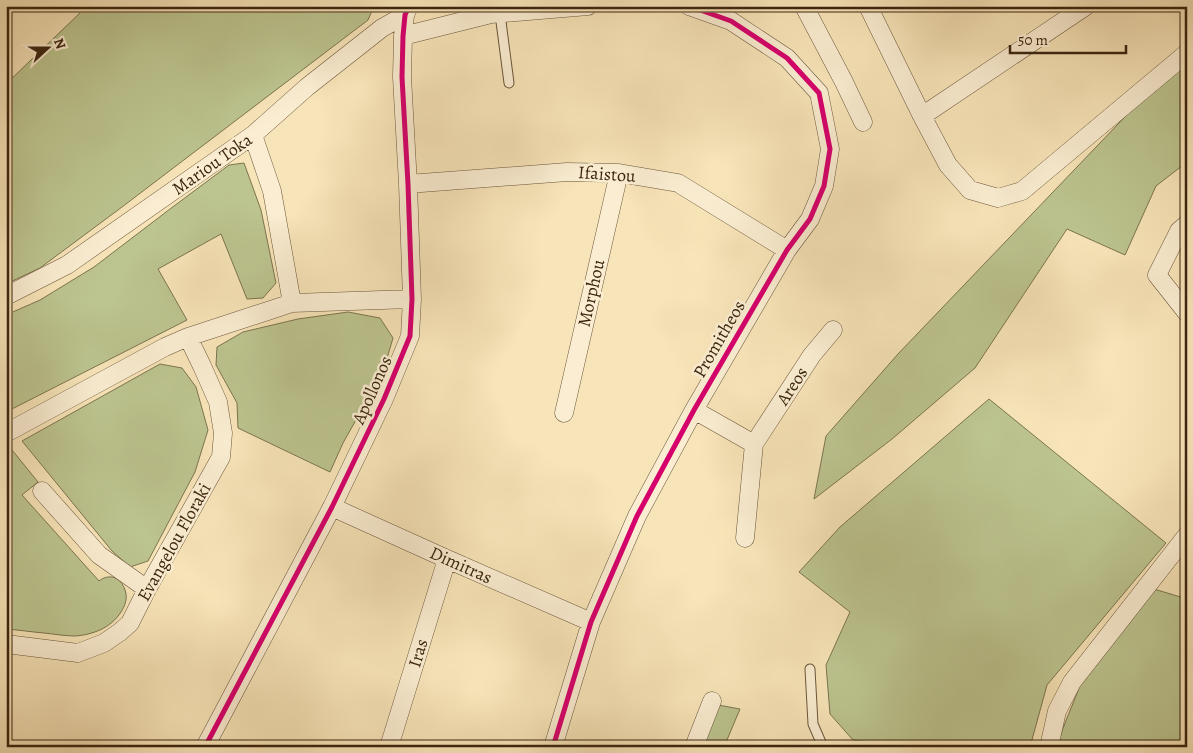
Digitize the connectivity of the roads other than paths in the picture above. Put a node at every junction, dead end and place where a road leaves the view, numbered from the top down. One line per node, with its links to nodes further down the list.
1 (588, 6): 7 (street)
2 (689, 6): 12 (street)
3 (804, 6): 10 (street)
4 (868, 6): 13 (street)
5 (1086, 6): 13 (street)
6 (407, 10): 8 (street, Apollonos); 15 (street, Mariou Toka)
7 (500, 14): 8 (street); 11 (lane)
8 (403, 36): 17 (street, Apollonos)
9 (1187, 53): 13 (street)
10 (844, 82): 12 (street); 14 (street)
11 (509, 83)
12 (819, 93): 19 (street, Promitheos)
13 (922, 116)
14 (863, 122)
15 (253, 135): 20 (street, Mariou Toka); 22 (street)
16 (619, 173): 17 (street, Ifaistou); 19 (street, Ifaistou); 27 (street, Morphou)
17 (408, 184): 21 (street, Apollonos)
18 (1187, 224): 23 (street)
19 (787, 250): 26 (street, Promitheos)
20 (6, 296)
21 (412, 299): 22 (street); 31 (street, Apollonos)
22 (292, 303): 25 (street)
23 (1187, 313)
24 (833, 330): 29 (street, Areos)
25 (188, 337): 28 (street); 35 (street, Evangelou Floraki)
26 (694, 410): 29 (street); 36 (street, Promitheos)
27 (564, 413)
28 (6, 433)
29 (754, 444): 33 (street, Areos)
30 (42, 491): 35 (street)
31 (332, 506): 34 (street, Dimitras); 40 (street, Apollonos)
32 (1187, 535): 45 (street)
33 (745, 538)
34 (447, 559): 36 (street, Dimitras); 41 (street, Iras)
35 (147, 588): 37 (street, Evangelou Floraki)
36 (591, 622): 42 (street, Promitheos)
37 (6, 644)
38 (810, 669): 44 (lane)
39 (712, 701): 43 (street)
40 (204, 747)
41 (389, 747)
42 (553, 747)
43 (694, 747)
44 (823, 747)
45 (1049, 747)

